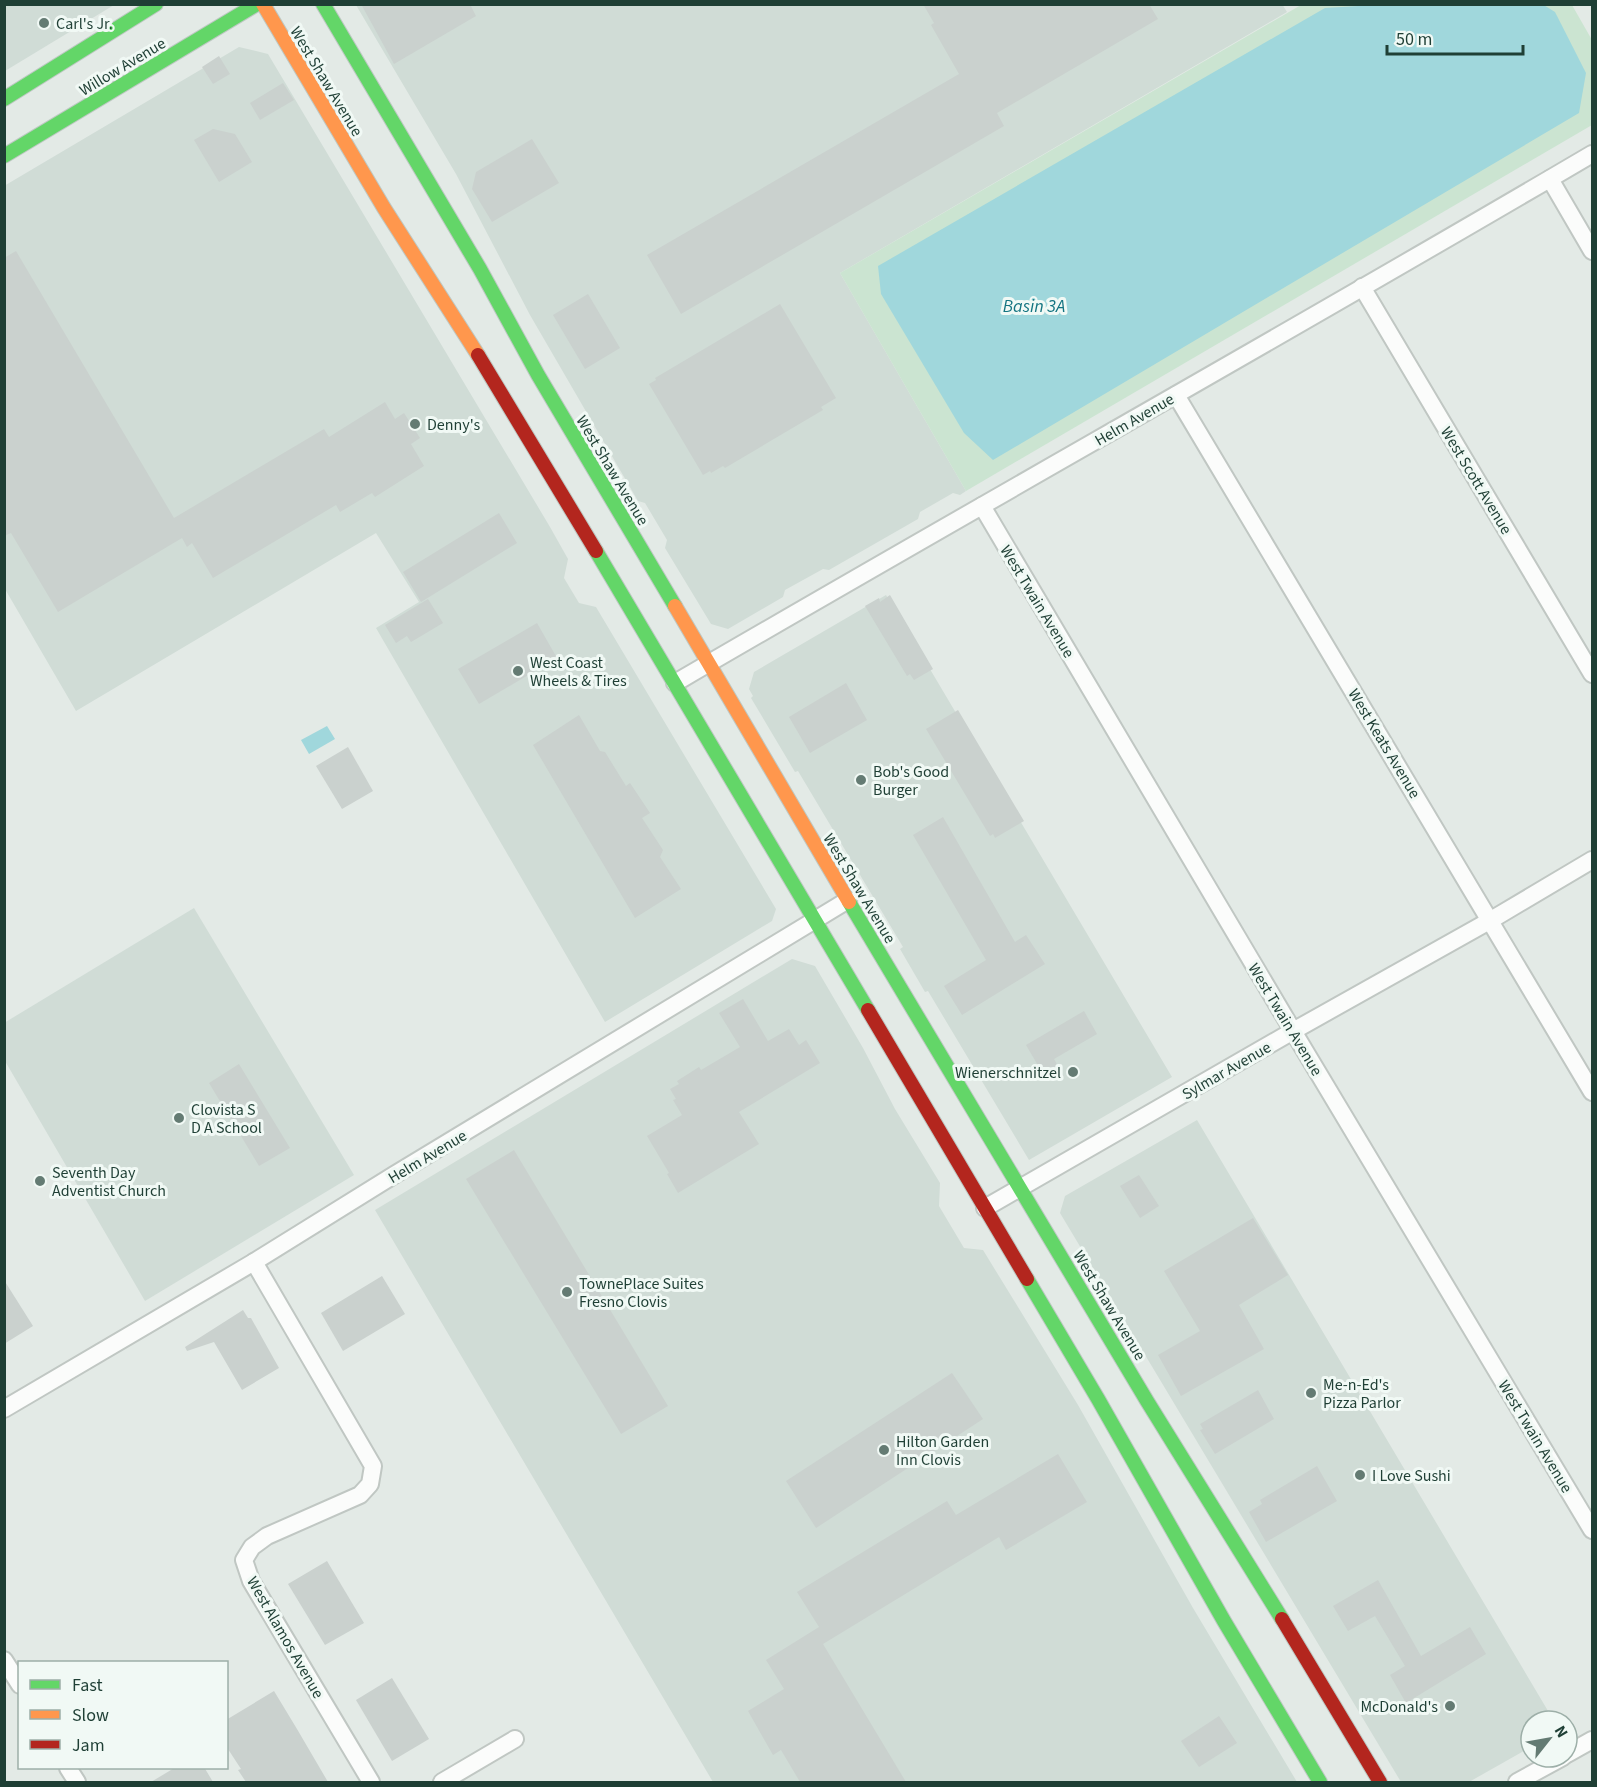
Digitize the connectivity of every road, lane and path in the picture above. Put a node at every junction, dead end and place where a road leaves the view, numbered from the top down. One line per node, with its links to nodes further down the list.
1 (156, 4): 5 (main road)
2 (257, 4): 7 (main road, Willow Avenue)
3 (263, 4): 15 (main road, West Shaw Avenue)
4 (323, 4): 13 (main road, West Shaw Avenue)
5 (4, 99)
6 (1593, 154): 8 (street, Helm Avenue)
7 (4, 156)
8 (1550, 179): 9 (street); 10 (street, Helm Avenue)
9 (1593, 251)
10 (1362, 287): 11 (street, Helm Avenue); 14 (street, West Scott Avenue)
11 (1176, 395): 12 (street, Helm Avenue); 19 (street, West Keats Avenue)
12 (982, 506): 13 (street, Helm Avenue); 20 (street, West Twain Avenue)
13 (709, 664): 15 (street, Helm Avenue); 17 (main road, West Shaw Avenue)
14 (1593, 674)
15 (675, 683): 18 (main road, West Shaw Avenue)
16 (1593, 860): 19 (street, Sylmar Avenue)
17 (848, 900): 18 (street, Helm Avenue); 22 (main road, West Shaw Avenue)
18 (814, 920): 23 (main road, West Shaw Avenue); 24 (street, Helm Avenue)
19 (1491, 920): 20 (street, Sylmar Avenue); 21 (street, West Keats Avenue)
20 (1293, 1031): 22 (street, Sylmar Avenue); 26 (street, West Twain Avenue)
21 (1593, 1092)
22 (1021, 1189): 23 (street, Sylmar Avenue); 38 (main road, West Shaw Avenue)
23 (986, 1208): 37 (main road, West Shaw Avenue)
24 (254, 1262): 25 (street, Helm Avenue); 35 (street, West Alamos Avenue)
25 (4, 1409)
26 (1593, 1530)
27 (4, 1660): 28 (street)
28 (18, 1682)
29 (515, 1739): 36 (street)
30 (1593, 1740): 31 (street)
31 (1579, 1748)
32 (69, 1769): 34 (street)
33 (1541, 1769): 39 (street)
34 (77, 1782)
35 (371, 1782)
36 (442, 1782)
37 (1320, 1782)
38 (1380, 1782)
39 (1517, 1782)

